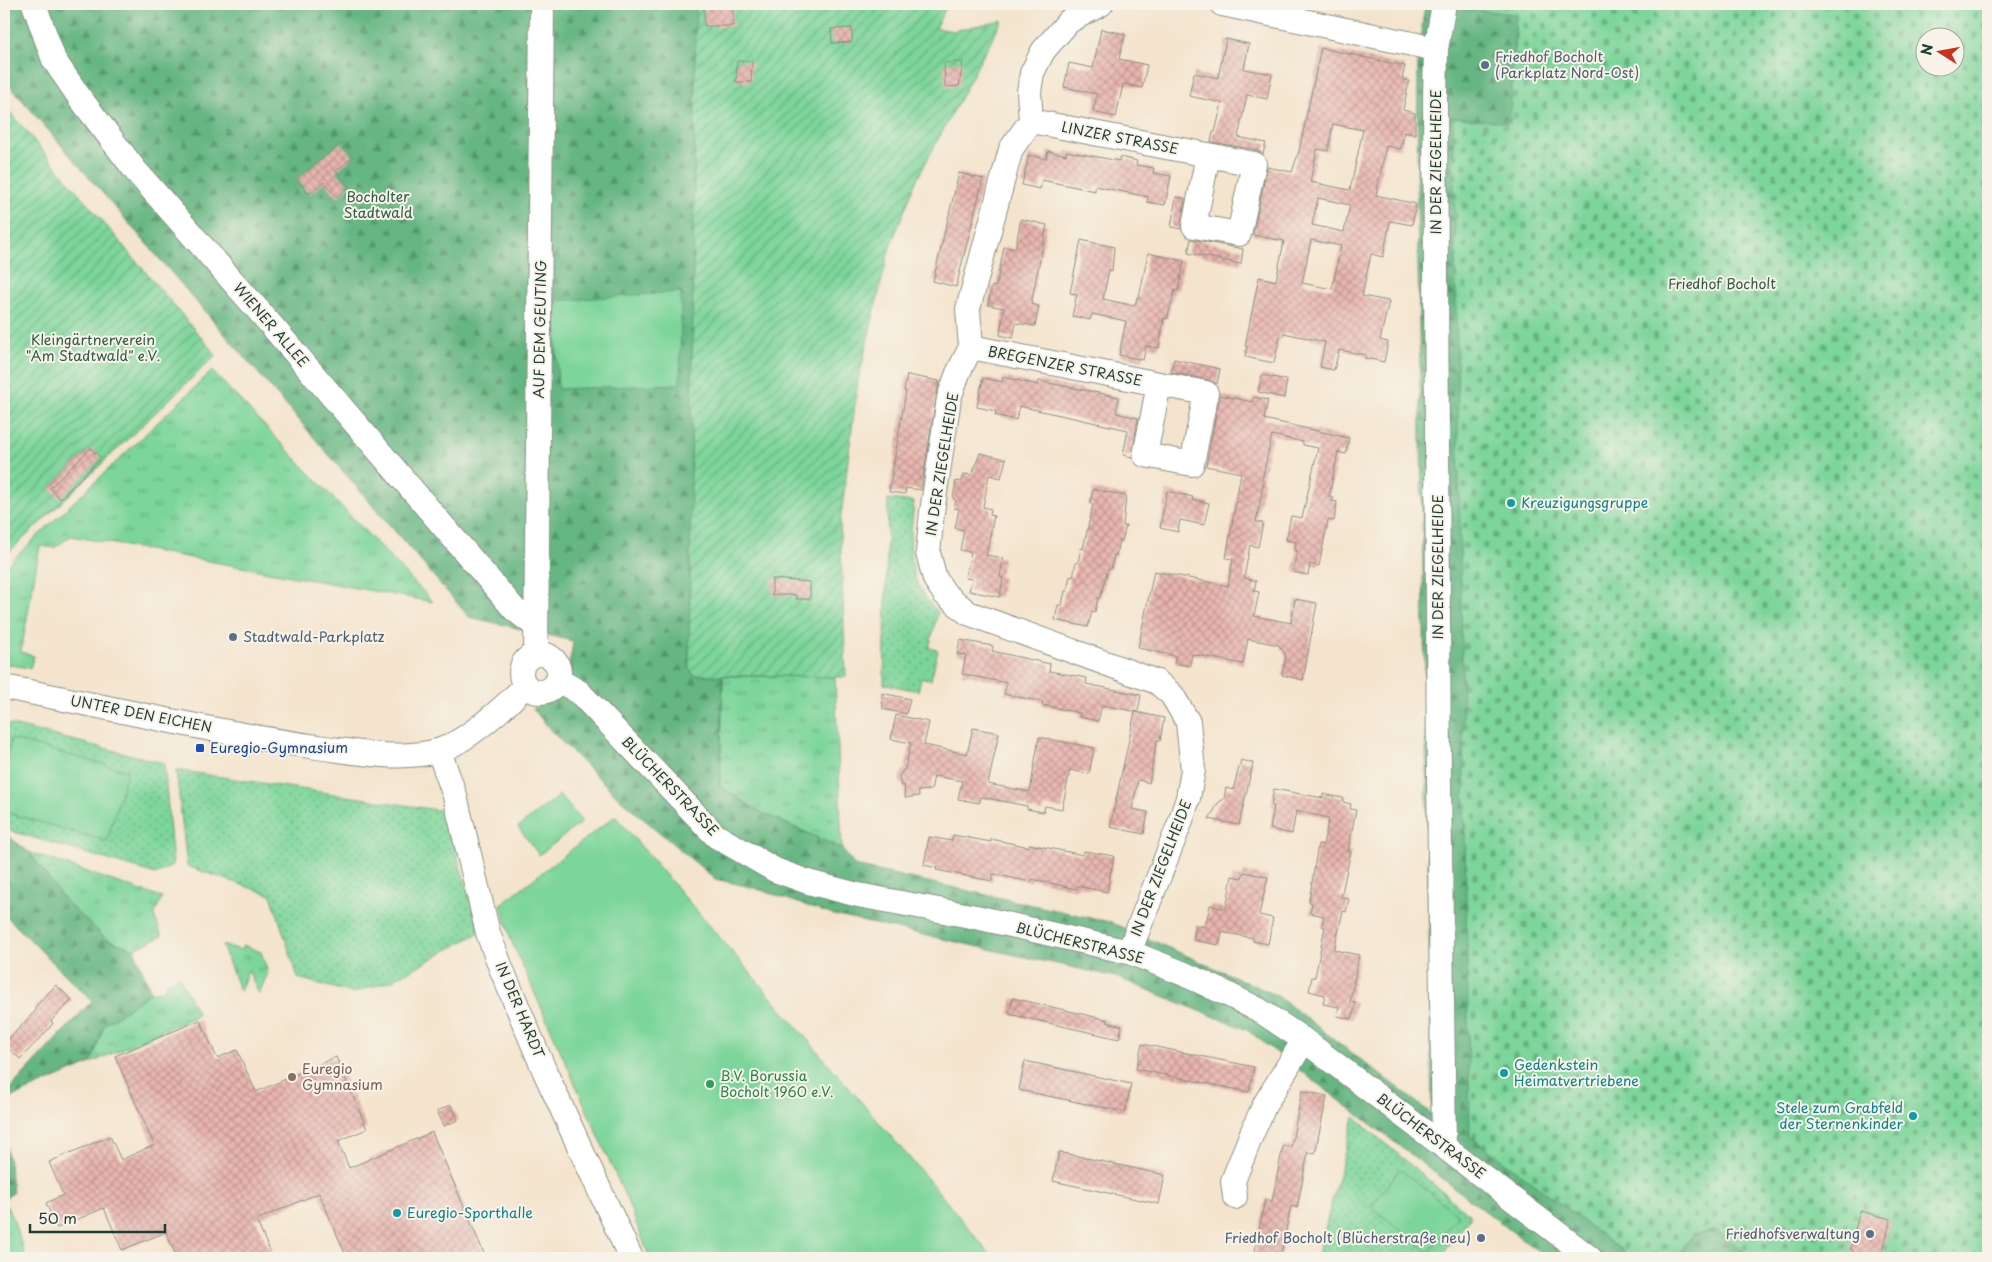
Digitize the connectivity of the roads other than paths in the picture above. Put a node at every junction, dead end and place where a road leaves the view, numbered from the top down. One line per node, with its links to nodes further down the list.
1 (34, 4): 11 (street, WIENER ALLEE)
2 (542, 4): 11 (street, AUF DEM GEUTING)
3 (1101, 4): 7 (street)
4 (1222, 4): 6 (street)
5 (1444, 4): 6 (street, IN DER ZIEGELHEIDE)
6 (1436, 49): 19 (street, IN DER ZIEGELHEIDE)
7 (1031, 121): 8 (street, LINZER STRASSE); 9 (street)
8 (1208, 155)
9 (971, 347): 10 (street, BREGENZER STRASSE); 17 (street, IN DER ZIEGELHEIDE)
10 (1159, 384)
11 (536, 626): 12 (street, AUF DEM GEUTING)
12 (536, 653): 13 (street); 14 (street)
13 (558, 680): 14 (street); 17 (street, BLÜCHERSTRASSE)
14 (525, 686): 16 (street, UNTER DEN EICHEN)
15 (4, 687): 16 (street, UNTER DEN EICHEN)
16 (439, 751): 21 (street, IN DER HARDT)
17 (1129, 952): 18 (street, BLÜCHERSTRASSE)
18 (1304, 1040): 19 (street, BLÜCHERSTRASSE); 20 (street)
19 (1444, 1146): 22 (street, BLÜCHERSTRASSE)
20 (1235, 1197)
21 (631, 1258)
22 (1590, 1258)

